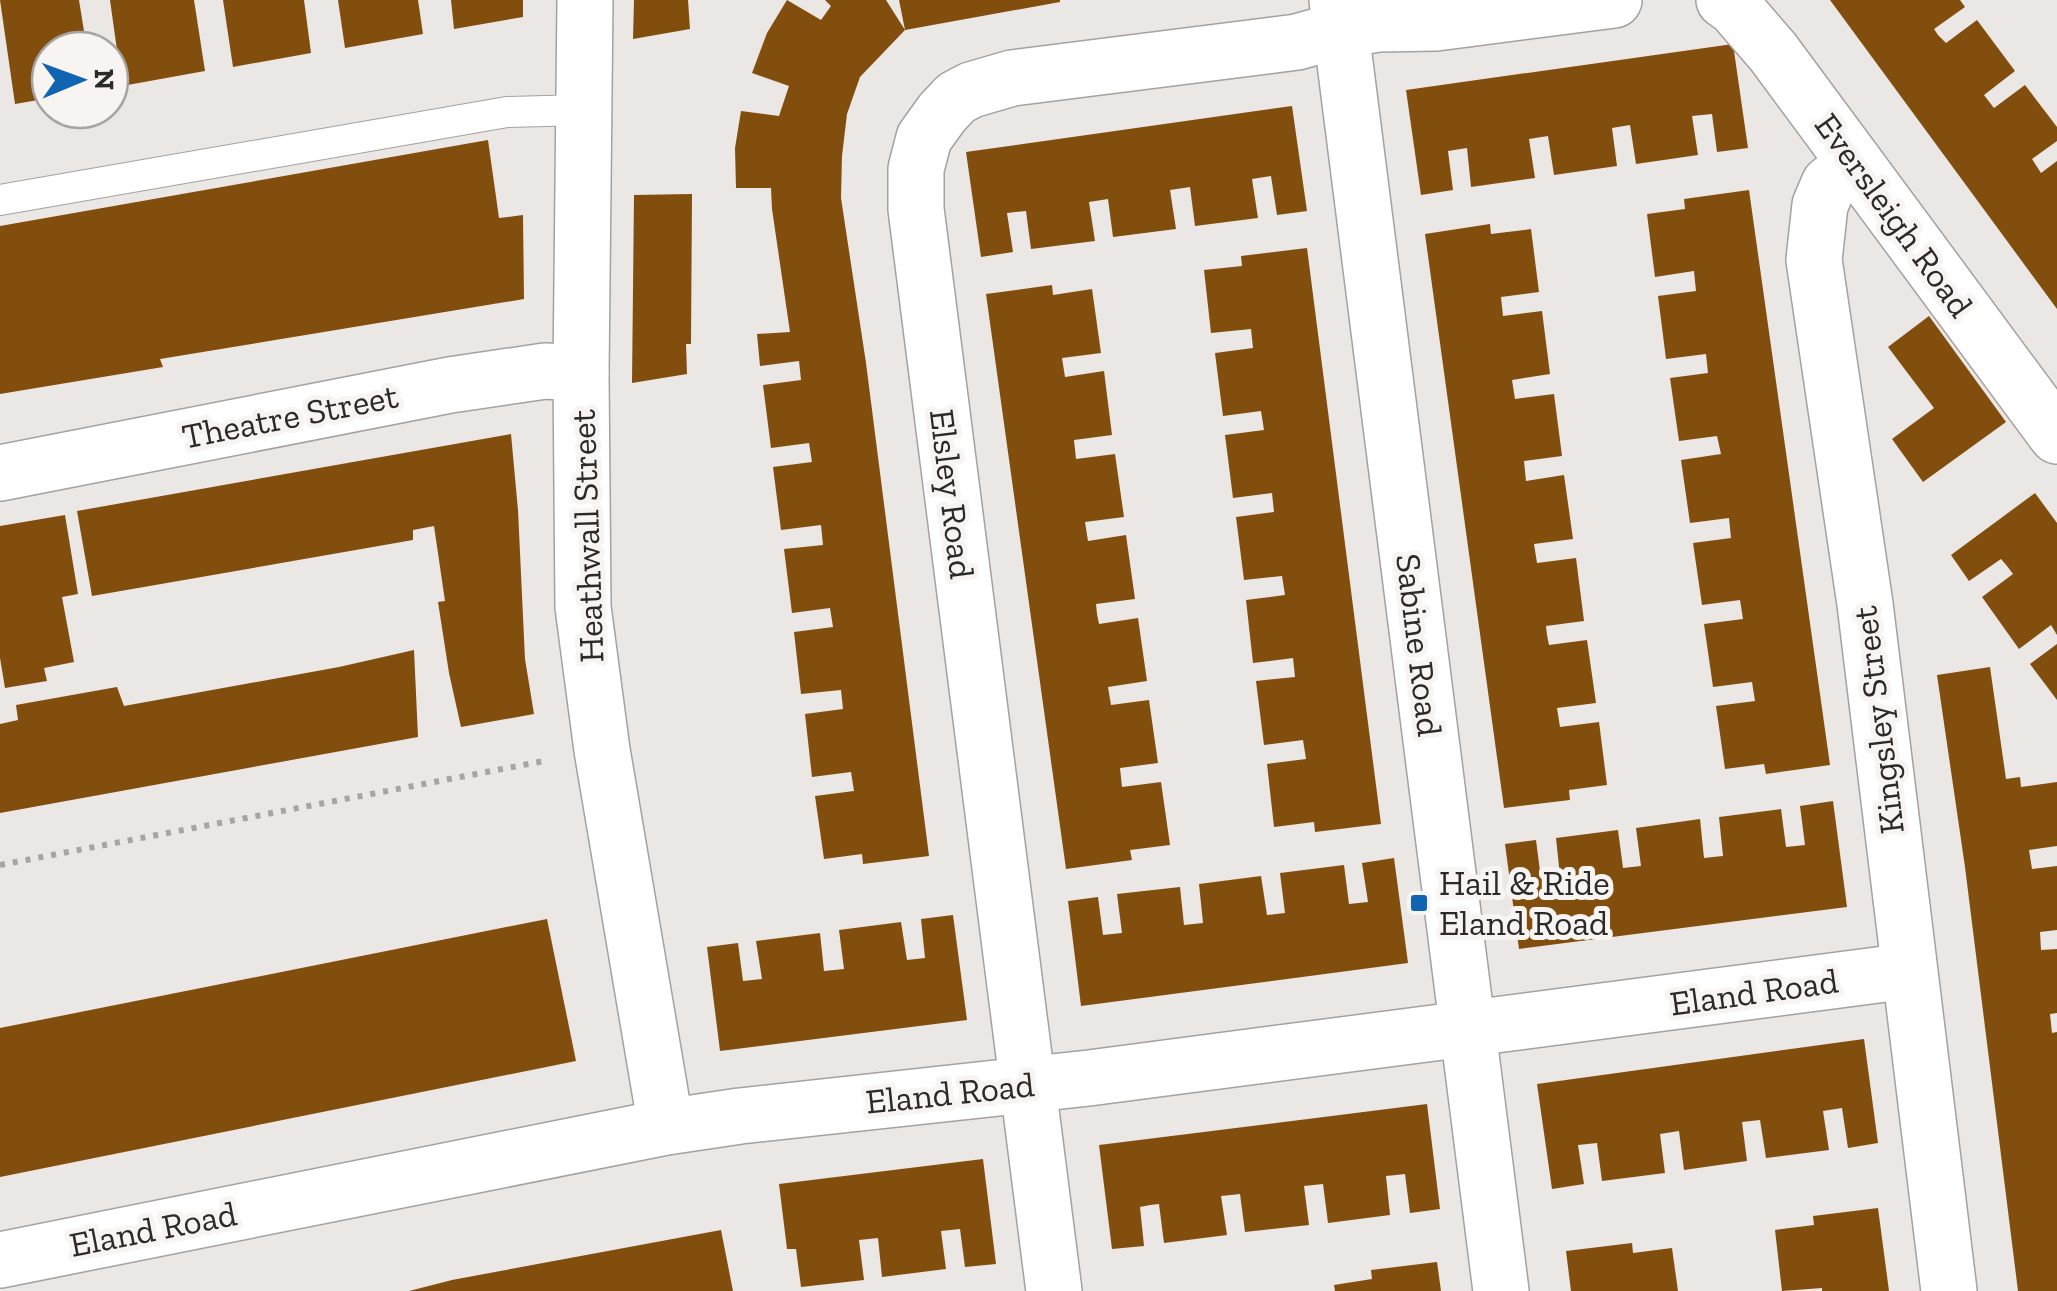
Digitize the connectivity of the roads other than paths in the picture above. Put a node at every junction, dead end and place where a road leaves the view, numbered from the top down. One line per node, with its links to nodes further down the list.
1 (585, 0): 5 (street, Heathwall Street)
2 (1614, 0): 4 (street)
3 (1724, 0): 6 (street, Eversleigh Road)
4 (1339, 15): 12 (street, Sabine Road); 13 (street, Elsley Road)
5 (583, 110): 7 (lane); 8 (street, Heathwall Street)
6 (1855, 163): 9 (street, Eversleigh Road); 11 (street, Kingsley Street)
7 (0, 200)
8 (581, 373): 10 (street, Theatre Street); 14 (street, Heathwall Street)
9 (2057, 436)
10 (0, 473)
11 (1908, 971): 12 (street, Eland Road); 18 (street, Kingsley Street)
12 (1468, 1030): 13 (street, Eland Road); 17 (street, Sabine Road)
13 (1026, 1084): 14 (street, Eland Road); 16 (street, Elsley Road)
14 (666, 1126): 15 (street, Eland Road)
15 (0, 1260)
16 (1054, 1291)
17 (1501, 1291)
18 (1950, 1291)

